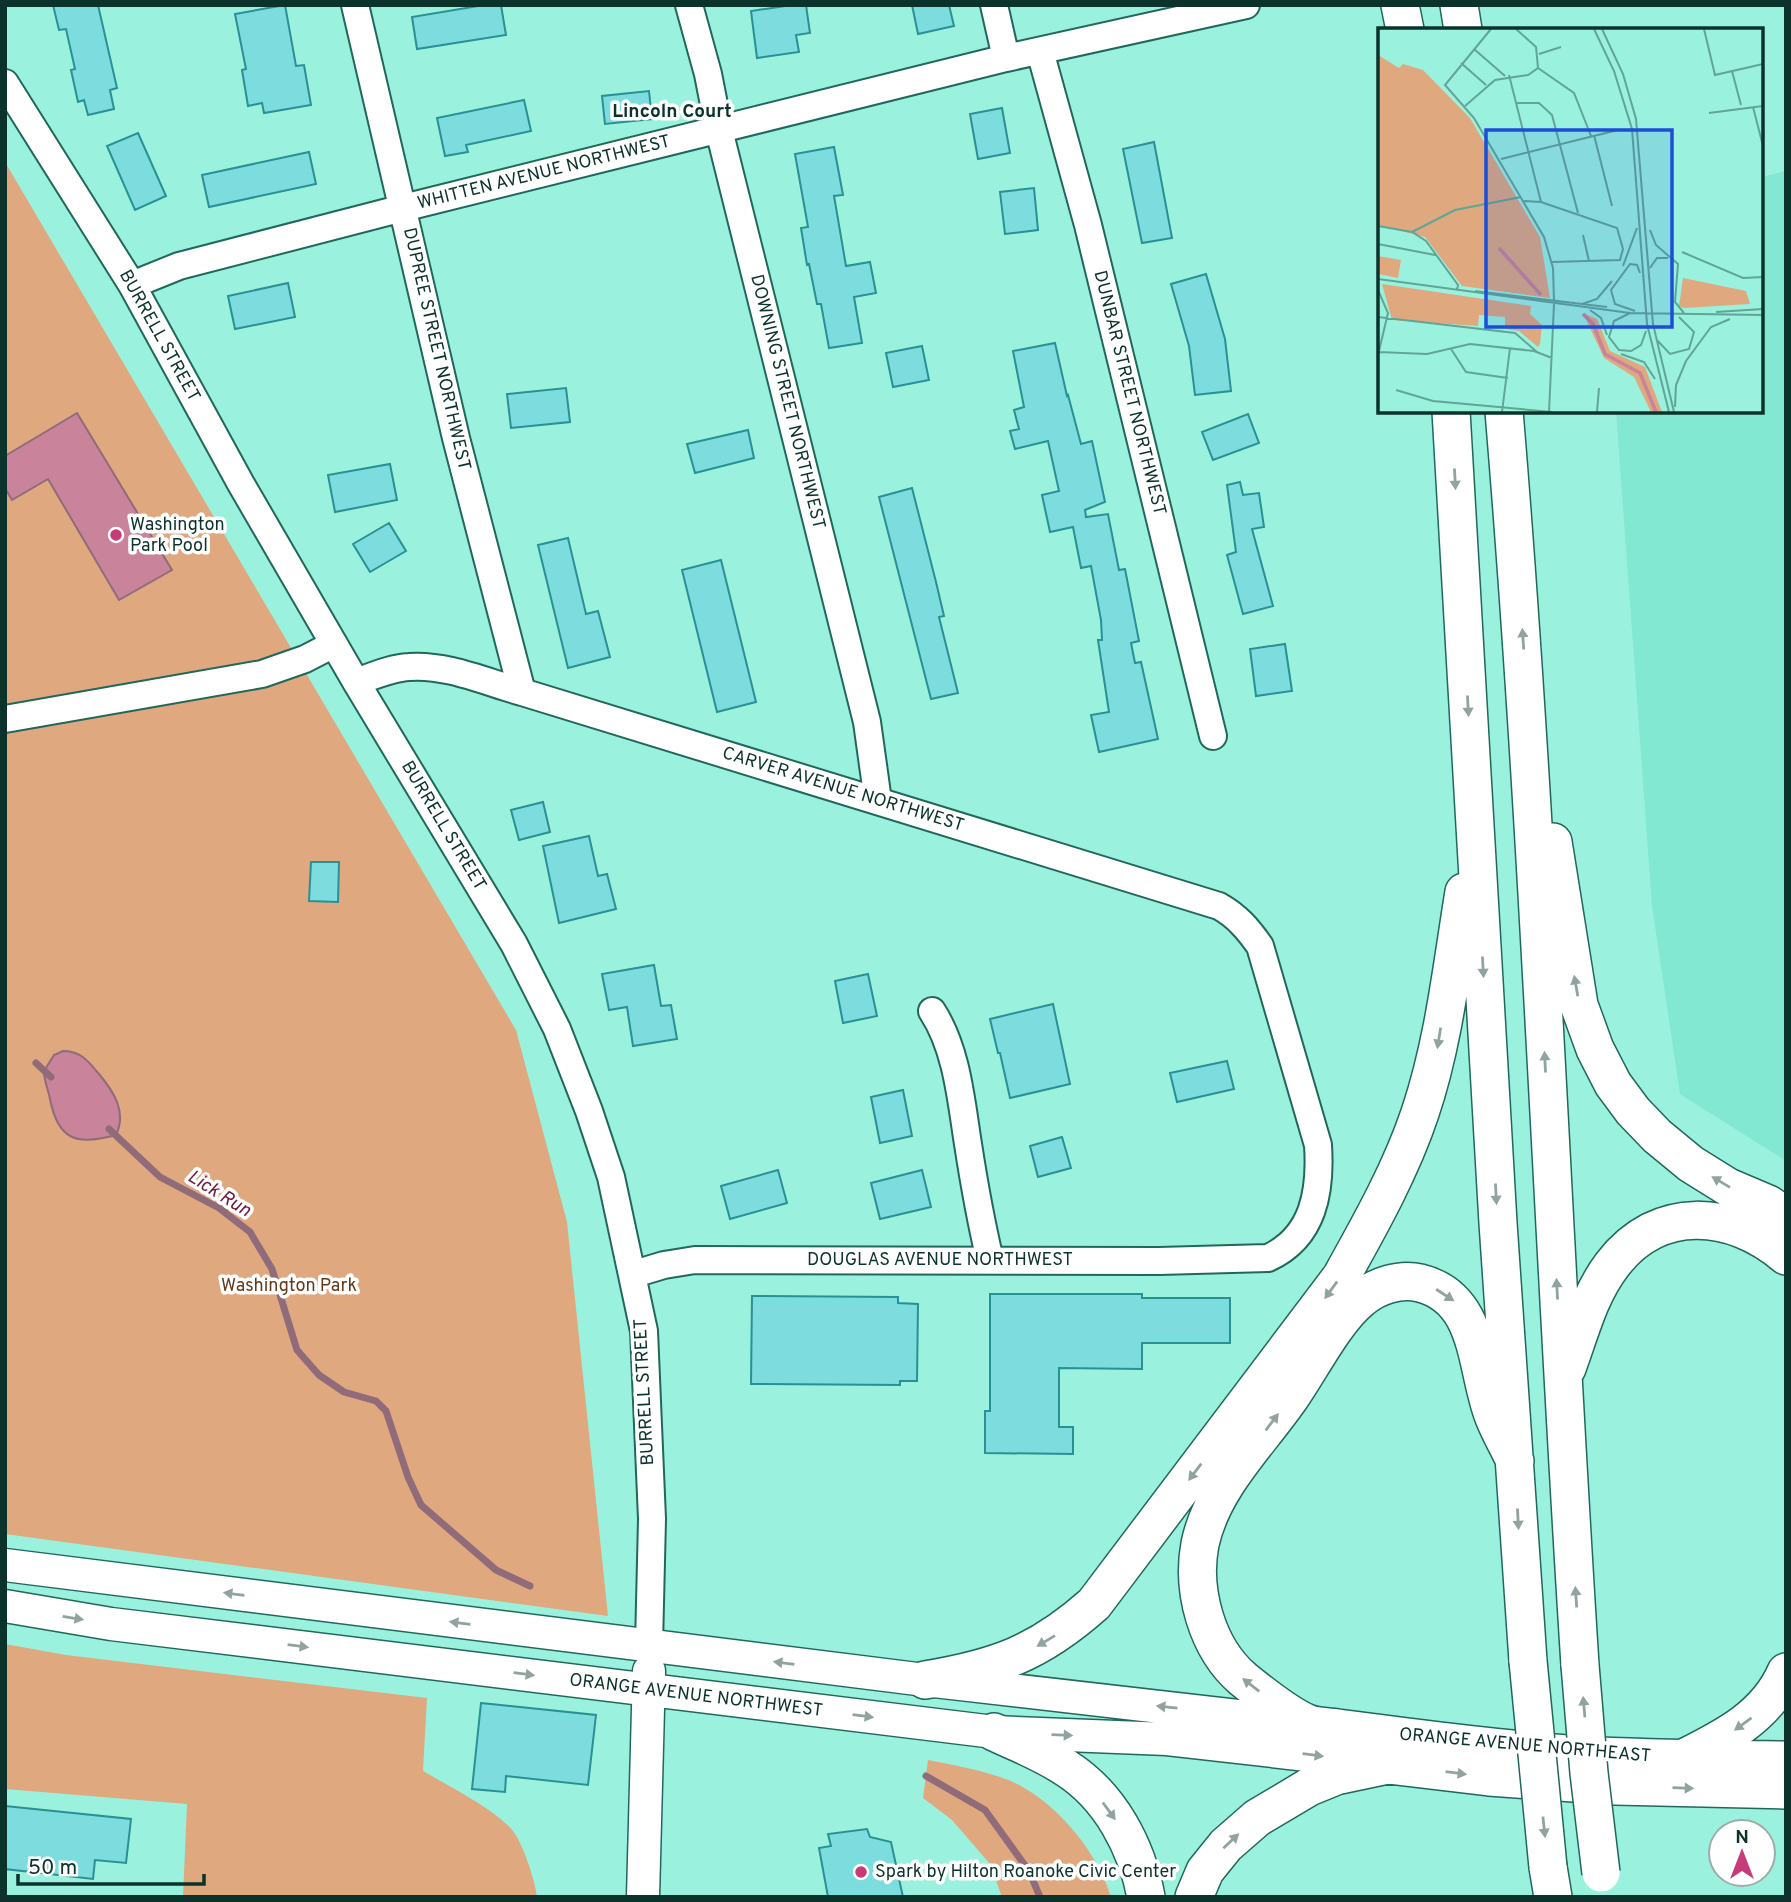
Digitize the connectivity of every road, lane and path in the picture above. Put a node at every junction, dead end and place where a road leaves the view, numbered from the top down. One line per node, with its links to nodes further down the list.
1 (355, 5): 13 (street, DUPREE STREET NORTHWEST)
2 (690, 5): 12 (street, DOWNING STREET NORTHWEST)
3 (993, 5): 10 (street)
4 (1246, 5): 9 (street, WHITTEN AVENUE NORTHWEST)
5 (1400, 5): 7 (highway)
6 (1459, 5): 8 (highway)
7 (1405, 28)
8 (1463, 28)
9 (1040, 51): 10 (street, WHITTEN AVENUE NORTHWEST); 22 (street, DUNBAR STREET NORTHWEST)
10 (1006, 58): 12 (street, WHITTEN AVENUE NORTHWEST)
11 (5, 83): 14 (street, BURRELL STREET)
12 (719, 130): 13 (street, WHITTEN AVENUE NORTHWEST); 23 (street, DOWNING STREET NORTHWEST)
13 (403, 208): 14 (street, WHITTEN AVENUE NORTHWEST); 19 (street, DUPREE STREET NORTHWEST)
14 (132, 285): 17 (street, BURRELL STREET)
15 (1451, 413): 24 (highway, one-way to 24)
16 (1504, 413): 20 (highway, one-way to 16)
17 (334, 644): 18 (street, BURRELL STREET); 21 (street)
18 (356, 682): 19 (street, CARVER AVENUE NORTHWEST); 30 (street, BURRELL STREET)
19 (522, 692): 23 (street, CARVER AVENUE NORTHWEST)
20 (1526, 695): 26 (highway, one-way to 20); 31 (highway, one-way to 20)
21 (5, 719)
22 (1213, 736)
23 (878, 801): 28 (street, CARVER AVENUE NORTHWEST)
24 (1475, 825): 32 (highway, one-way to 32); 37 (highway, one-way to 37)
25 (932, 1011): 29 (street)
26 (1786, 1216)
27 (1786, 1256): 31 (highway)
28 (1247, 1259): 29 (street, DOUGLAS AVENUE NORTHWEST)
29 (990, 1260): 30 (street, DOUGLAS AVENUE NORTHWEST)
30 (634, 1274): 35 (street, BURRELL STREET)
31 (1562, 1382): 46 (highway, one-way to 31, bridge)
32 (1515, 1461): 39 (highway, one-way to 32); 45 (highway, one-way to 45, bridge)
33 (5, 1565): 35 (main road, one-way to 33)
34 (5, 1606): 38 (main road, ORANGE AVENUE NORTHWEST, one-way to 38)
35 (649, 1645): 37 (main road, one-way to 35); 38 (main road)
36 (1786, 1672): 41 (highway, one-way to 41)
37 (925, 1680): 39 (main road, one-way to 37)
38 (649, 1690): 40 (main road, ORANGE AVENUE NORTHWEST, one-way to 40); 47 (main road)
39 (1308, 1724): 41 (highway, ORANGE AVENUE NORTHEAST)
40 (994, 1732): 43 (main road, ORANGE AVENUE NORTHWEST, one-way to 43); 48 (highway, one-way to 48)
41 (1682, 1759): 42 (highway, ORANGE AVENUE NORTHEAST)
42 (1786, 1760)
43 (1388, 1765): 44 (highway, ORANGE AVENUE NORTHEAST, one-way to 44); 49 (highway, ORANGE AVENUE NORTHEAST, one-way to 43)
44 (1786, 1790)
45 (1550, 1885)
46 (1603, 1885)
47 (643, 1897)
48 (1146, 1897)
49 (1194, 1897)

